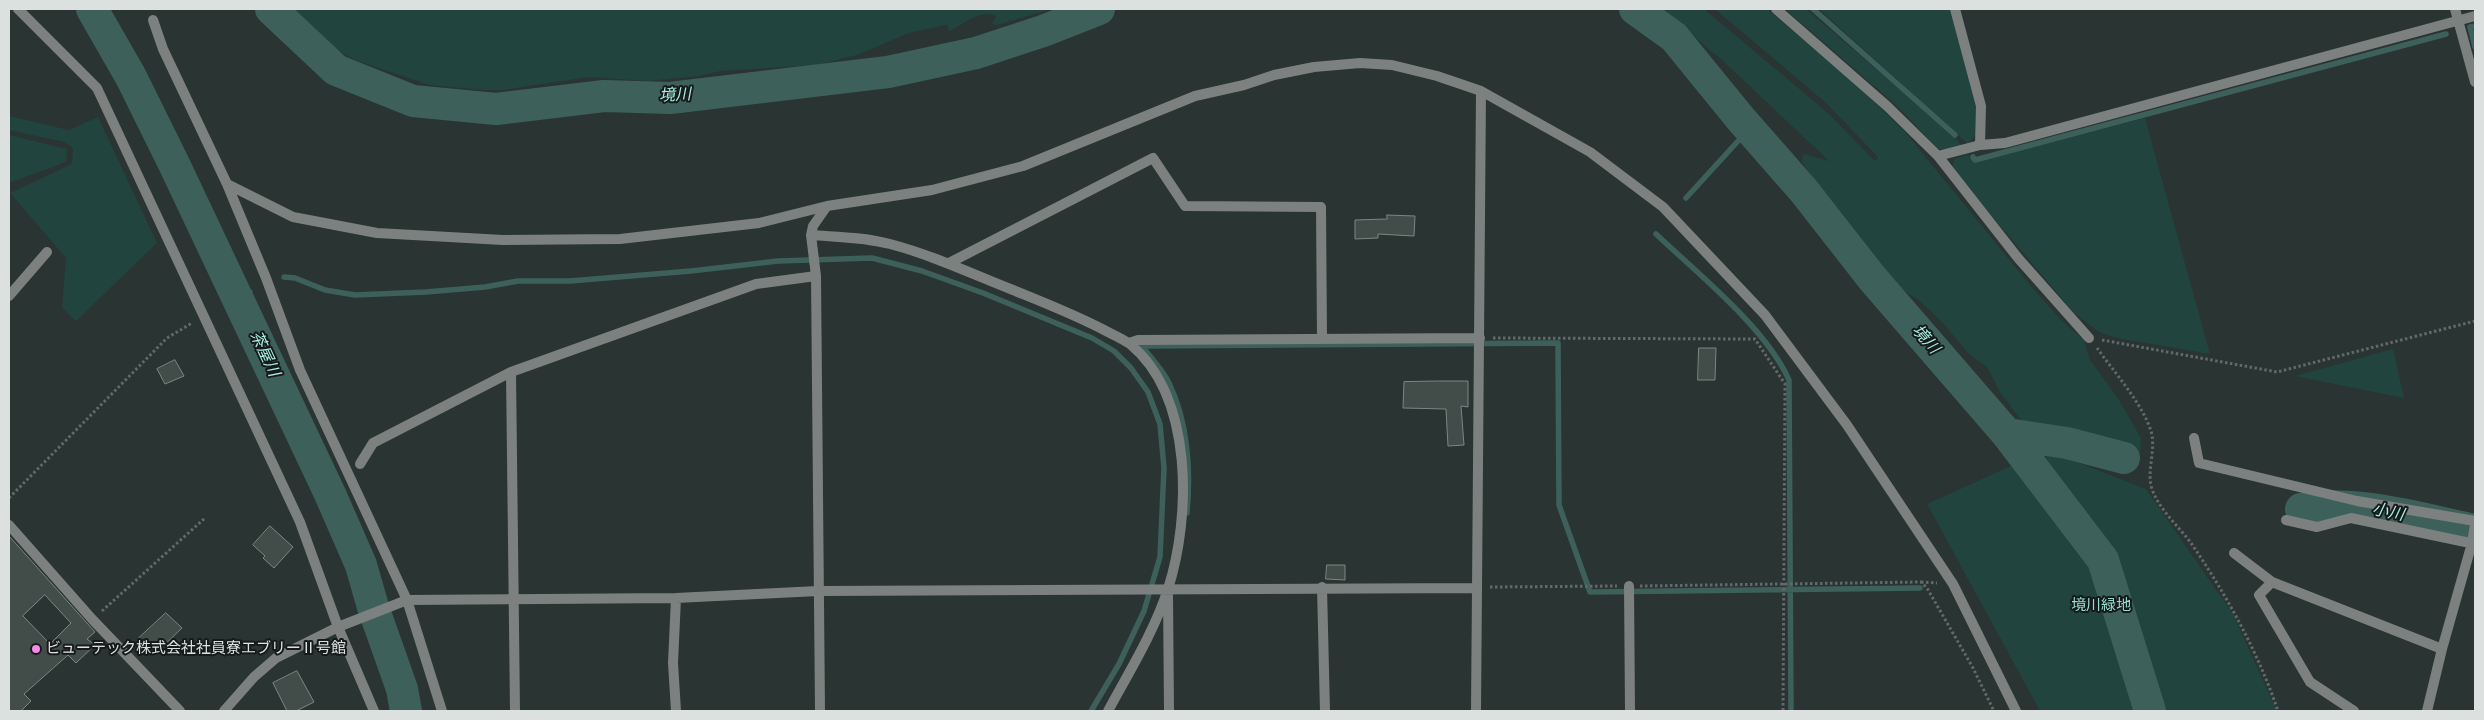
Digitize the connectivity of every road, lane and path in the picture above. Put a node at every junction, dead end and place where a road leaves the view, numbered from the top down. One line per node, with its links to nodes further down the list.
1 (18, 9): 19 (street)
2 (1776, 9): 11 (street)
3 (1955, 9): 10 (street)
4 (2455, 9): 7 (street)
5 (2475, 16): 7 (street)
6 (153, 20): 12 (street)
7 (2458, 21): 8 (street); 10 (street)
8 (2475, 82)
9 (1481, 91): 13 (street); 21 (street); 62 (street)
10 (1980, 145): 11 (street)
11 (1938, 156): 22 (street)
12 (227, 184): 13 (street); 44 (street)
13 (827, 206): 14 (street)
14 (811, 235): 16 (street); 17 (street)
15 (47, 252): 18 (street)
16 (949, 263): 23 (street); 24 (street)
17 (816, 276): 25 (street); 41 (street)
18 (9, 296)
19 (205, 314): 28 (path); 46 (street)
20 (2475, 321): 22 (path)
21 (1480, 338): 23 (street); 36 (path); 39 (street)
22 (2089, 338): 63 (path)
23 (1322, 339): 24 (street)
24 (1129, 343): 40 (street)
25 (511, 372): 27 (street); 42 (street)
26 (2194, 438): 31 (street)
27 (360, 464)
28 (9, 498)
29 (206, 518): 45 (path)
30 (2286, 520): 33 (street)
31 (2475, 523): 33 (street)
32 (10, 529): 45 (street)
33 (2474, 543): 47 (street)
34 (2234, 553): 35 (street)
35 (2272, 582): 47 (street); 64 (street)
36 (1782, 584): 37 (path); 60 (path); 61 (path)
37 (1630, 586): 39 (path); 59 (street)
38 (1322, 587): 39 (street); 40 (street); 57 (street)
39 (1476, 588): 58 (street)
40 (1168, 589): 41 (street); 55 (street); 56 (street)
41 (818, 592): 43 (street); 54 (street)
42 (514, 598): 43 (street); 44 (street); 52 (street)
43 (676, 598): 53 (street)
44 (407, 600): 46 (street); 51 (street)
45 (92, 619): 48 (street)
46 (343, 626): 49 (street); 50 (street)
47 (2442, 650): 65 (street)
48 (180, 711)
49 (224, 711)
50 (374, 711)
51 (442, 711)
52 (515, 711)
53 (676, 711)
54 (820, 711)
55 (1108, 711)
56 (1169, 711)
57 (1325, 711)
58 (1476, 711)
59 (1630, 711)
60 (1783, 711)
61 (1994, 711)
62 (2016, 711)
63 (2278, 711)
64 (2354, 711)
65 (2427, 711)

